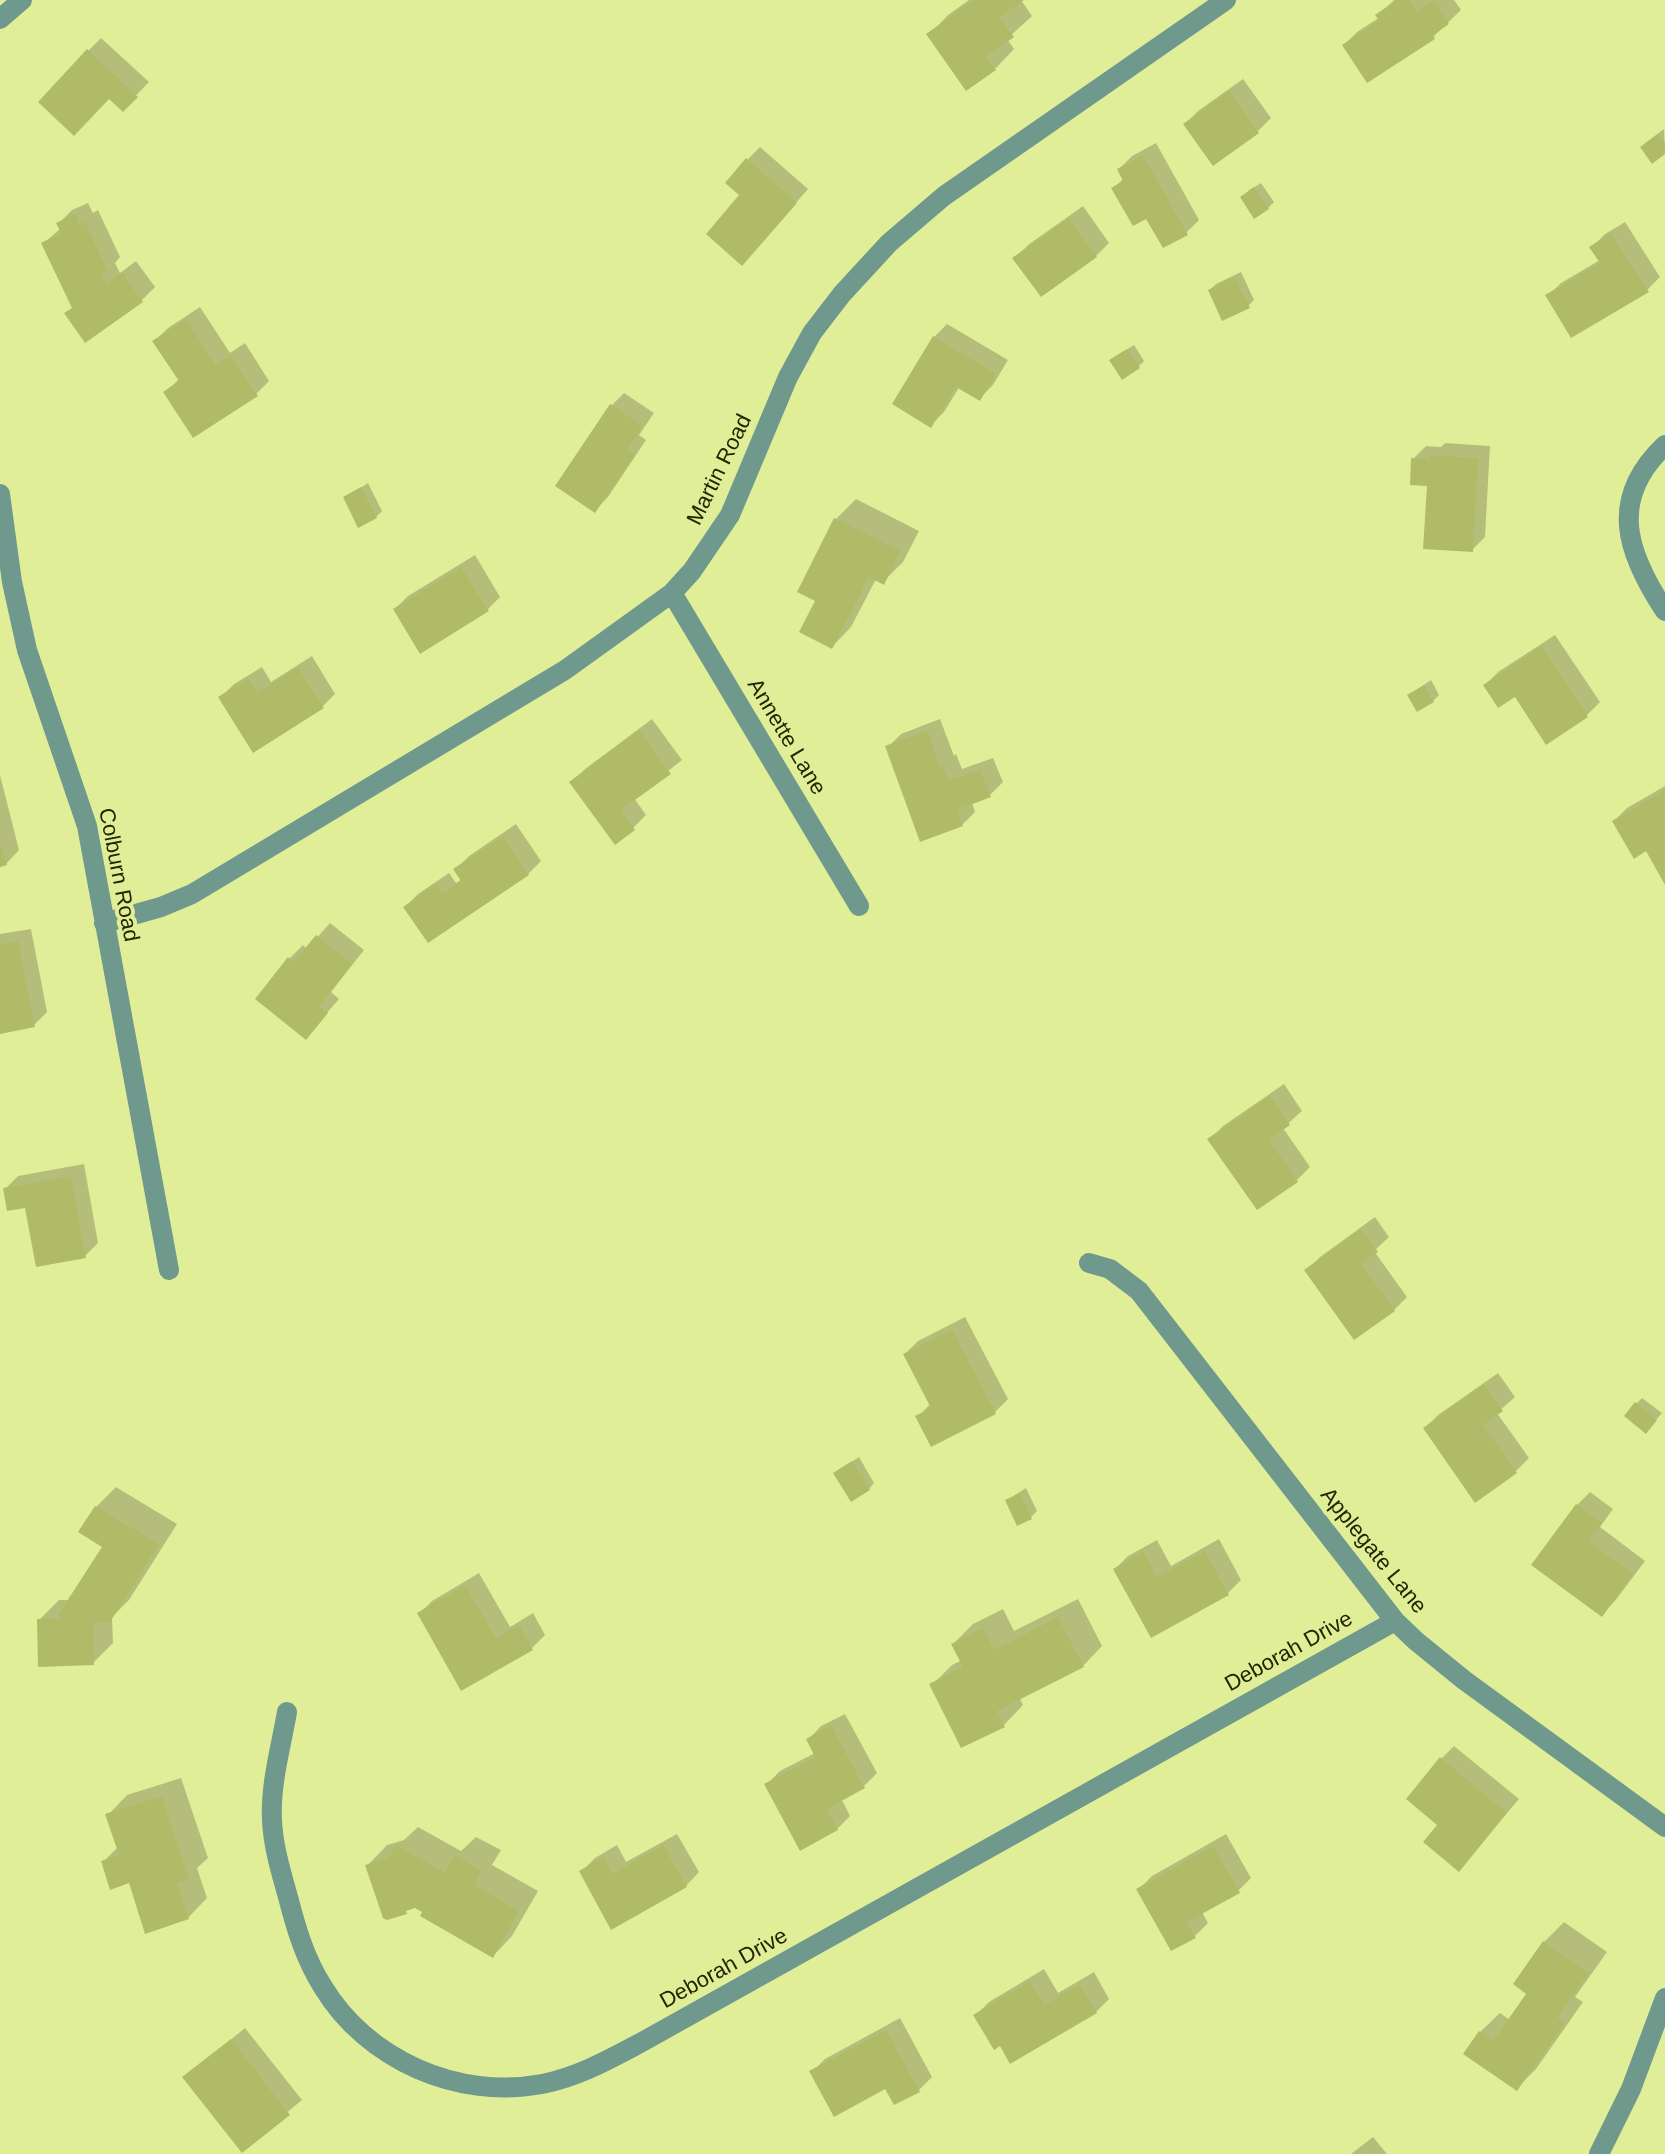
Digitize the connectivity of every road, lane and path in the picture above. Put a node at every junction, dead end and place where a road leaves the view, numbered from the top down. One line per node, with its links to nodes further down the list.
1 (22, 0): 3 (street)
2 (1226, 0): 6 (street, Martin Road)
3 (0, 19)
4 (1665, 445): 7 (street)
5 (0, 494): 9 (street, Colburn Road)
6 (672, 593): 8 (street, Annette Lane); 9 (street, Martin Road)
7 (1665, 611)
8 (859, 906)
9 (104, 923): 11 (street, Colburn Road)
10 (1089, 1263): 12 (street, Applegate Lane)
11 (169, 1270)
12 (1395, 1621): 13 (street, Deborah Drive); 14 (street, Applegate Lane)
13 (287, 1712)
14 (1665, 1827)
15 (1665, 1998): 16 (street)
16 (1599, 2154)

